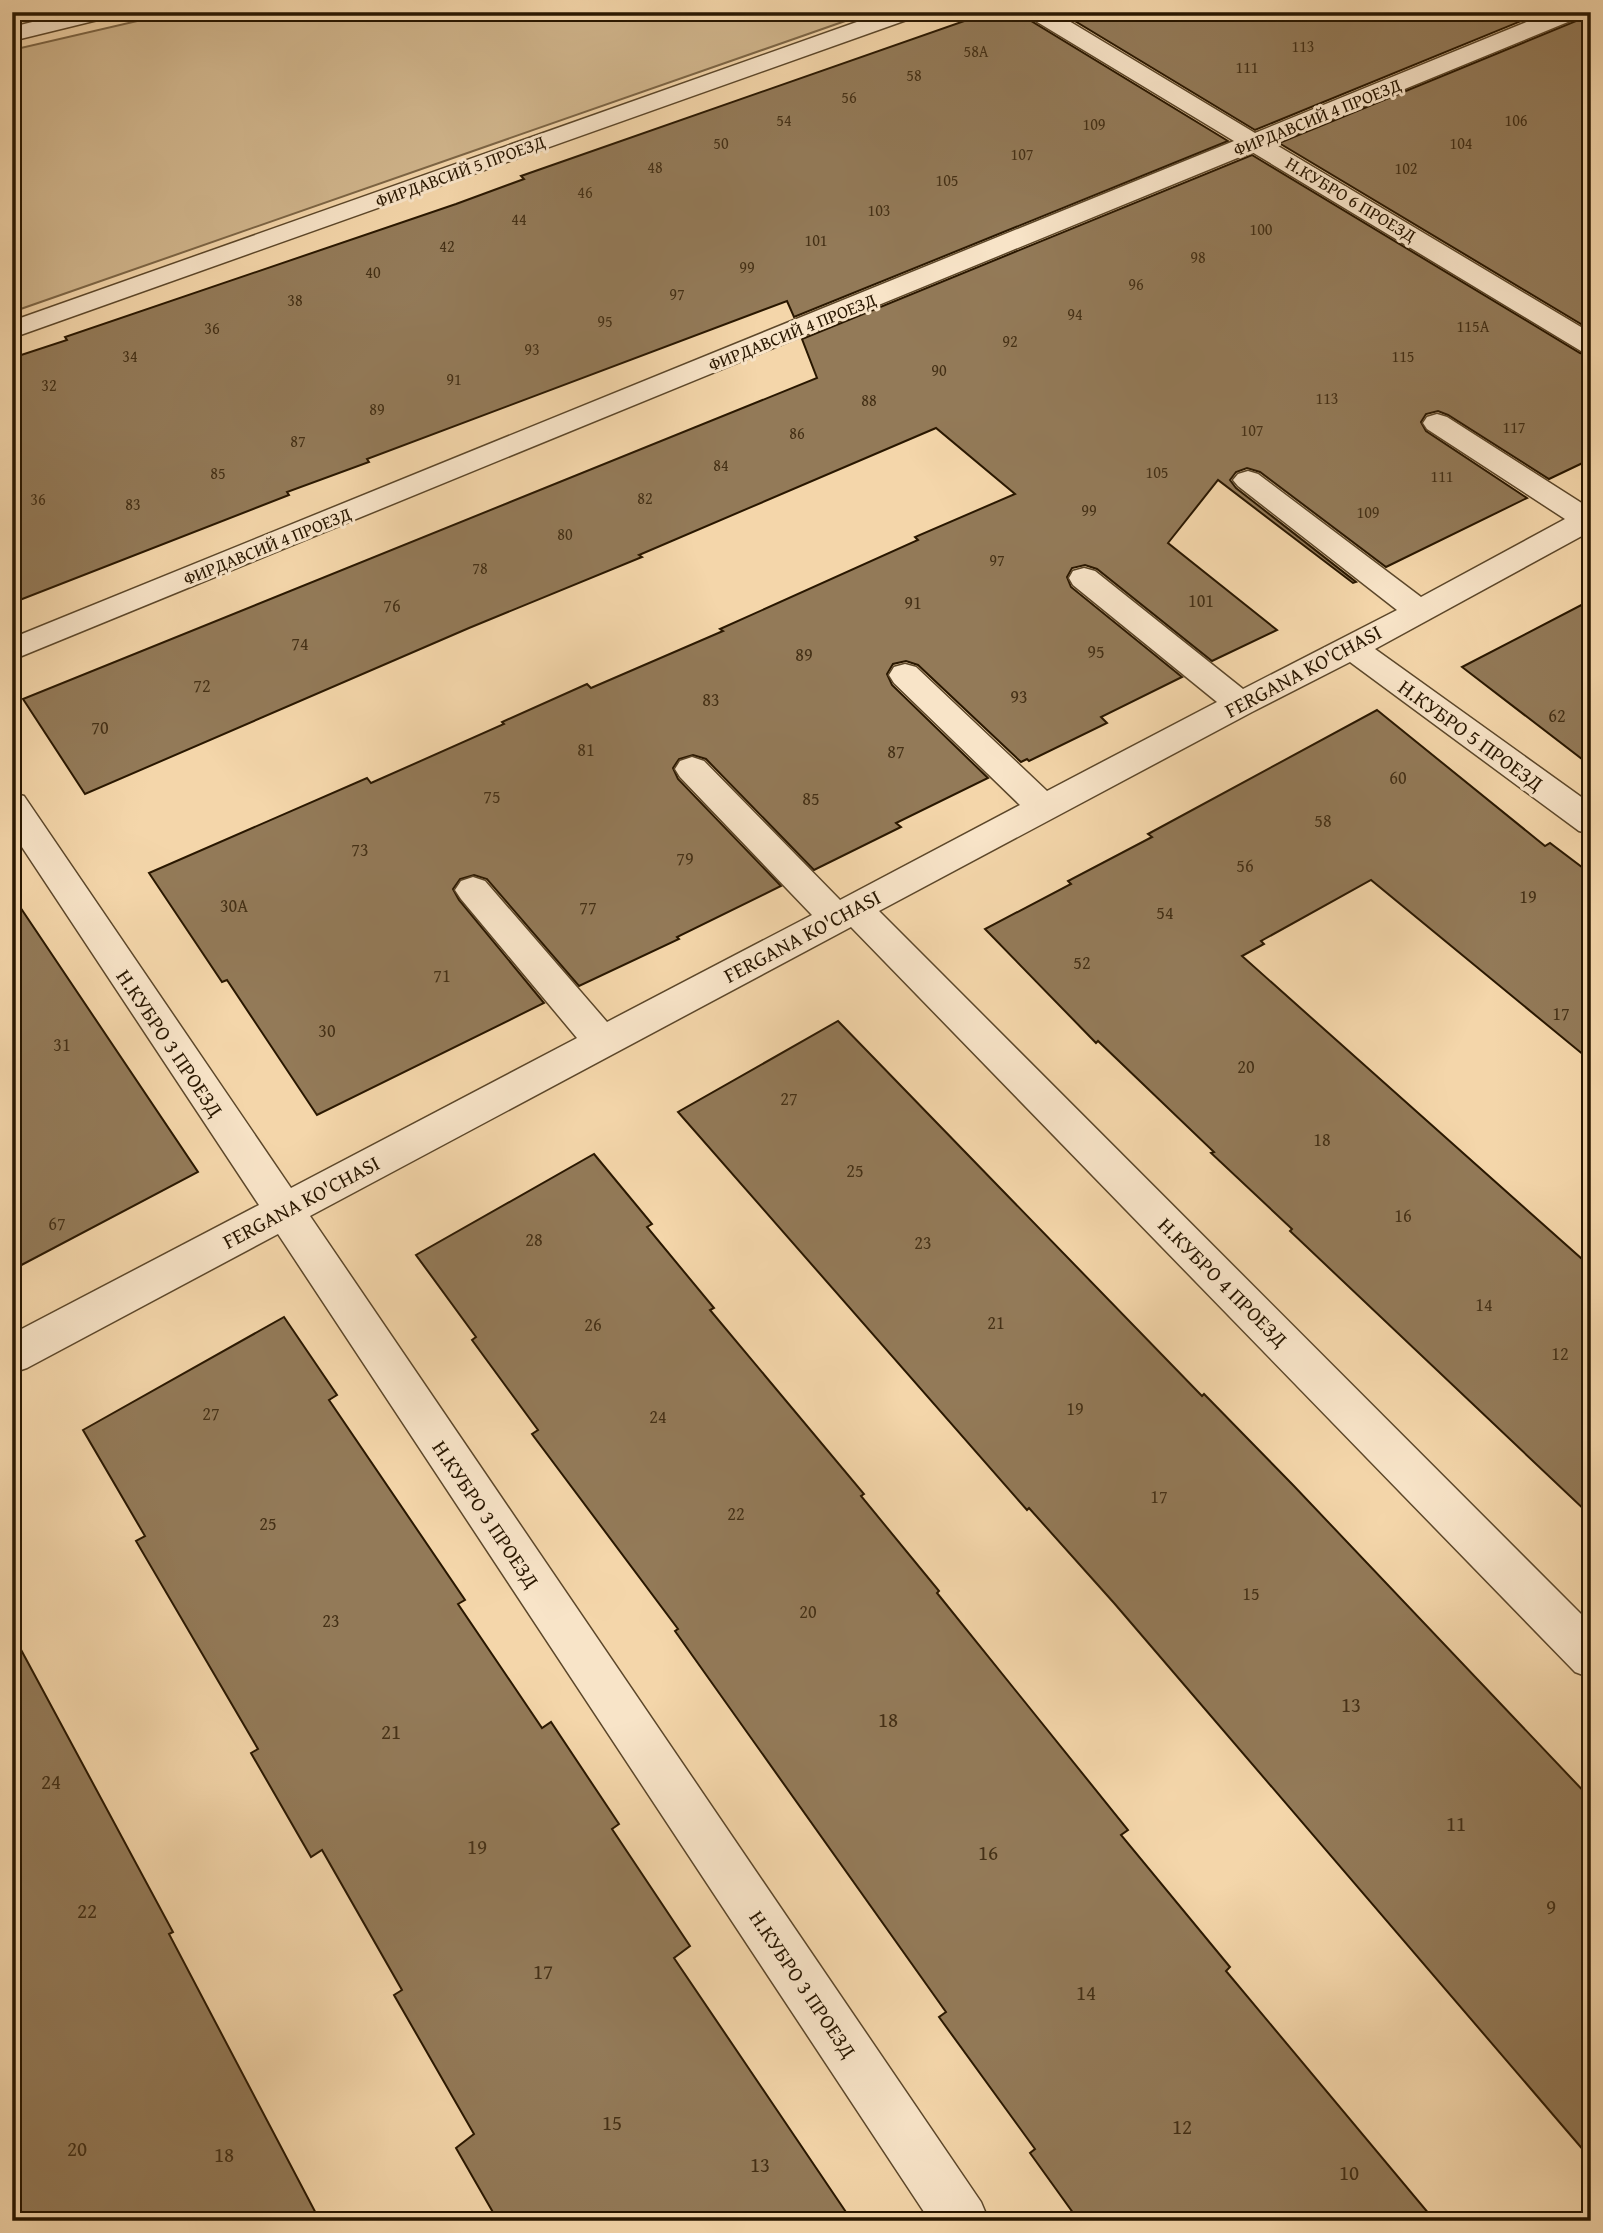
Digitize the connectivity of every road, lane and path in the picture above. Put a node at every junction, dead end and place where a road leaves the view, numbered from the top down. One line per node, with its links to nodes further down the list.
1 (102, 12): 5 (street)
2 (907, 12): 7 (street, ФИРДАВСИЙ 5 ПРОЕЗД)
3 (1037, 12): 6 (street, Н.КУБРО 6 ПРОЕЗД)
4 (1572, 12): 6 (street, ФИРДАВСИЙ 4 ПРОЕЗД)
5 (12, 34)
6 (1257, 142): 8 (street, Н.КУБРО 6 ПРОЕЗД); 15 (street, ФИРДАВСИЙ 4 ПРОЕЗД)
7 (12, 330)
8 (1591, 345)
9 (1437, 423): 11 (street)
10 (1248, 480): 13 (street)
11 (1589, 519): 13 (street, FERGANA KO'CHASI)
12 (1084, 578): 17 (street)
13 (1417, 610): 14 (street, FERGANA KO'CHASI)
14 (1352, 648): 17 (street, FERGANA KO'CHASI); 21 (street, Н.КУБРО 5 ПРОЕЗД)
15 (12, 650)
16 (905, 675): 20 (street)
17 (1240, 704): 20 (street, FERGANA KO'CHASI)
18 (692, 769): 23 (street, Н.КУБРО 4 ПРОЕЗД)
19 (12, 805): 25 (street, Н.КУБРО 3 ПРОЕЗД)
20 (1044, 808): 23 (street, FERGANA KO'CHASI)
21 (1591, 822)
22 (474, 890): 24 (street)
23 (845, 913): 24 (street, FERGANA KO'CHASI); 27 (street, Н.КУБРО 4 ПРОЕЗД)
24 (602, 1042): 25 (street, FERGANA KO'CHASI)
25 (283, 1212): 26 (street, FERGANA KO'CHASI); 28 (street, Н.КУБРО 3 ПРОЕЗД)
26 (12, 1355)
27 (1591, 1656)
28 (962, 2221)

